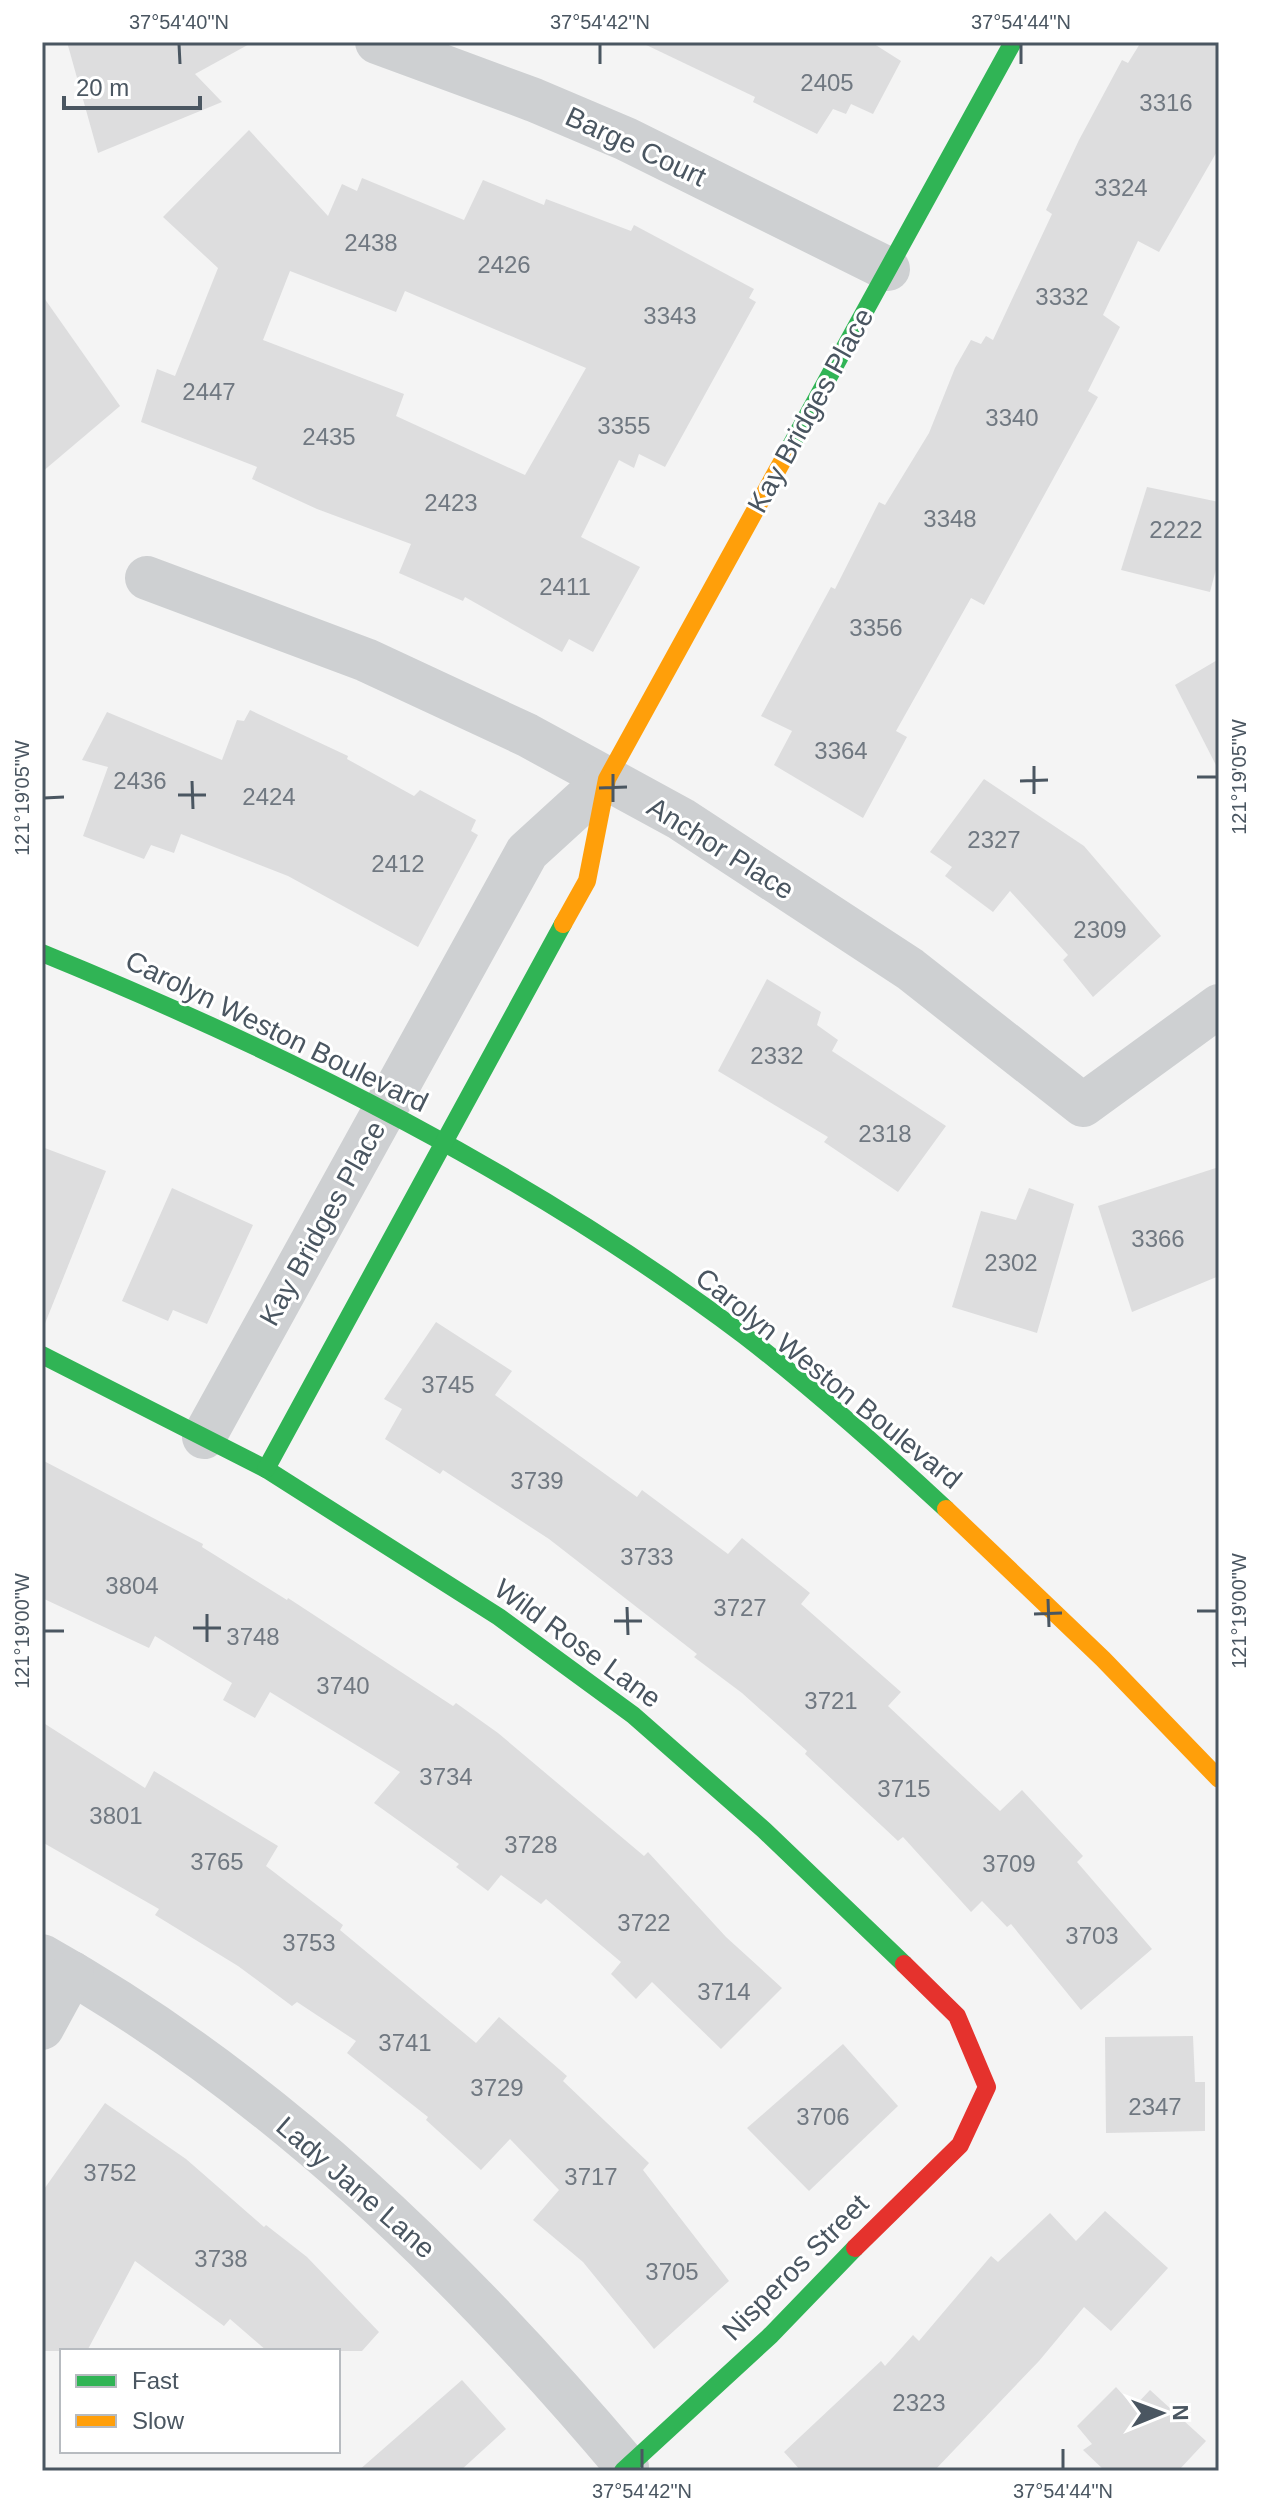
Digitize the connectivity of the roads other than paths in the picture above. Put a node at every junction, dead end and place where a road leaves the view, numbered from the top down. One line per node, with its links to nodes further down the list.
1 (377, 42): 3 (street, Barge Court)
2 (1013, 42): 3 (street, Kay Bridges Place)
3 (888, 269): 5 (street, Kay Bridges Place)
4 (147, 578): 5 (street, Anchor Place)
5 (607, 779): 7 (street, Anchor Place); 8 (street, Kay Bridges Place); 9 (street, Kay Bridges Place)
6 (42, 953): 8 (street, Carolyn Weston Boulevard)
7 (1219, 1006)
8 (384, 1113): 9 (street, Carolyn Weston Boulevard); 11 (street, Kay Bridges Place)
9 (445, 1145): 12 (street, Kay Bridges Place); 13 (street, Carolyn Weston Boulevard)
10 (42, 1355): 11 (street, Wild Rose Lane)
11 (204, 1437): 12 (street, Wild Rose Lane)
12 (266, 1469): 16 (street, Wild Rose Lane)
13 (1219, 1779)
14 (57, 1965): 15 (street); 17 (street, Lady Jane Lane)
15 (42, 2028)
16 (987, 2087): 17 (street, Nisperos Street)
17 (625, 2469)

